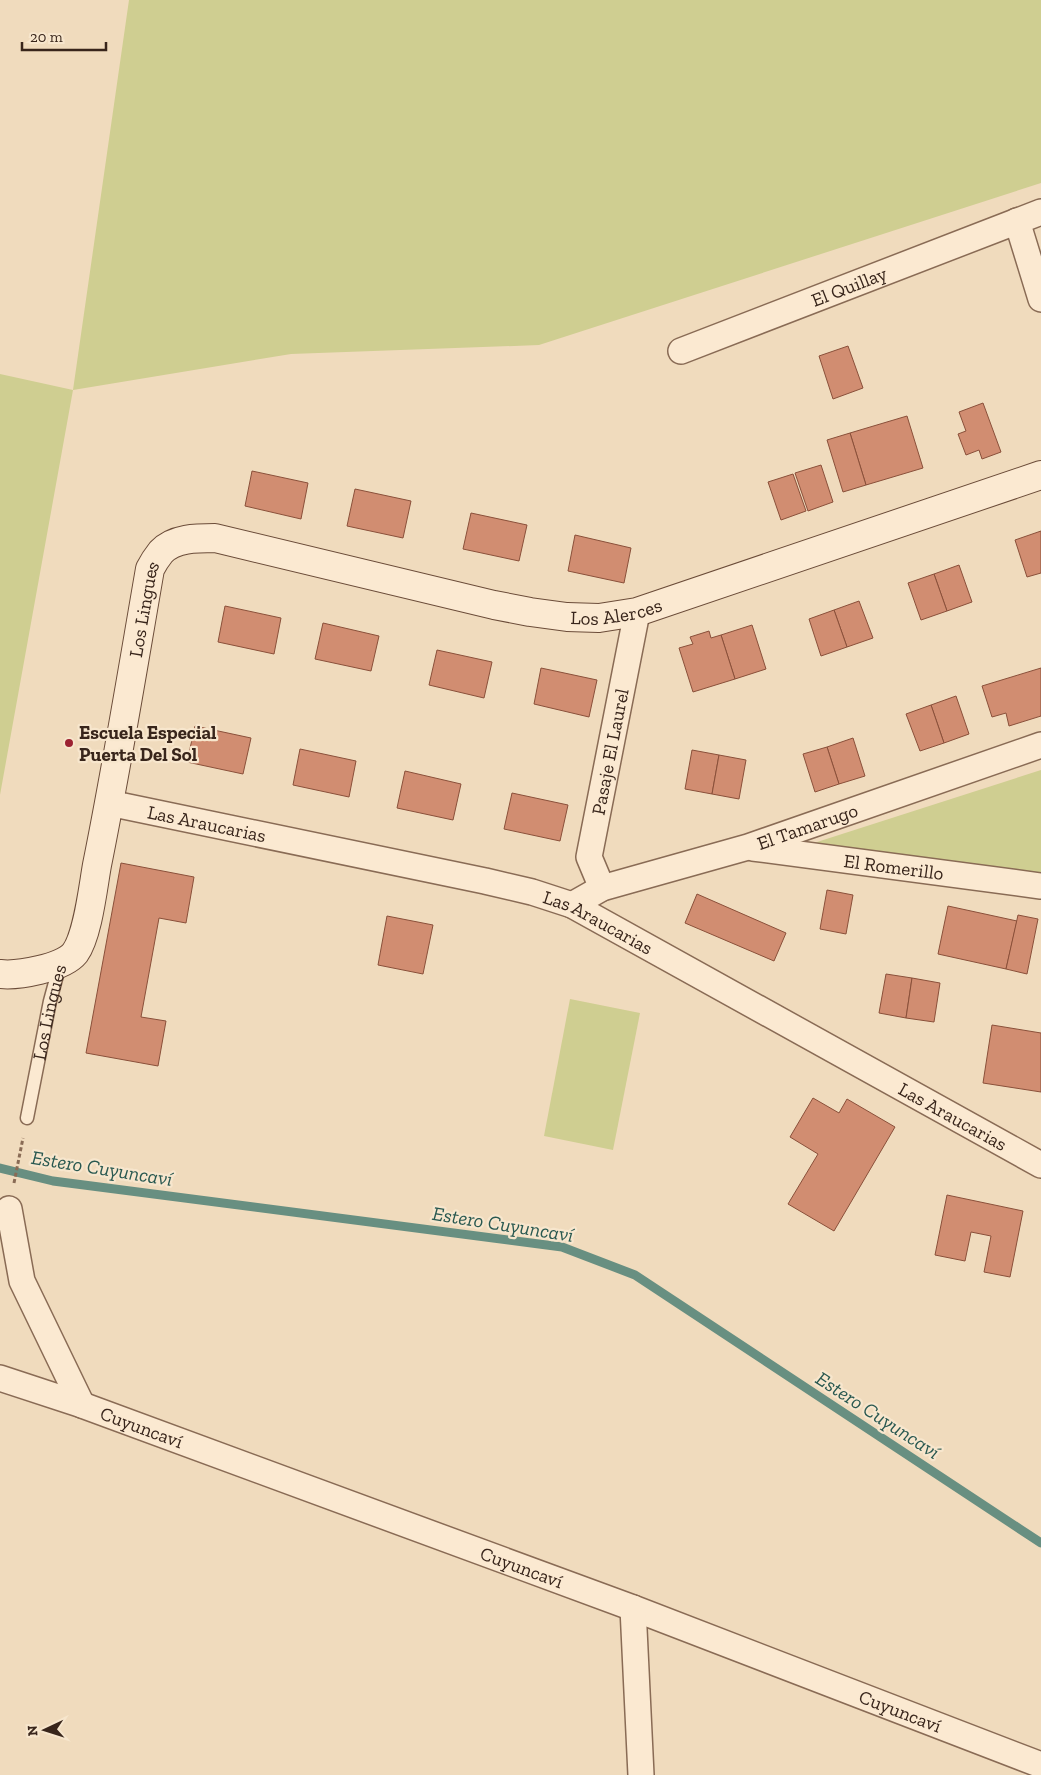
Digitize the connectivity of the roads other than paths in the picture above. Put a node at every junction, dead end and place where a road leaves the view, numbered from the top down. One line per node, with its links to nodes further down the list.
1 (1041, 212): 2 (street, El Quillay)
2 (1017, 221): 3 (street); 4 (street, El Quillay)
3 (1041, 299)
4 (681, 351)
5 (1041, 475): 7 (street, Los Alerces)
6 (178, 542): 7 (street, Los Alerces); 9 (street, Los Lingues)
7 (637, 612): 12 (street, Pasaje El Laurel)
8 (1041, 745): 10 (street, El Tamarugo)
9 (109, 803): 13 (street, Las Araucarias); 14 (street, Los Lingues)
10 (748, 847): 11 (street, El Romerillo); 12 (street, El Tamarugo)
11 (1041, 886)
12 (602, 888): 13 (street, El Tamarugo)
13 (572, 904): 17 (street, Las Araucarias)
14 (60, 964): 15 (street); 16 (lane, Los Lingues)
15 (0, 974)
16 (27, 1118)
17 (1041, 1165)
18 (9, 1210): 20 (street)
19 (0, 1378): 20 (street, Cuyuncaví)
20 (82, 1405): 21 (street, Cuyuncaví)
21 (633, 1608): 22 (street, Cuyuncaví); 23 (street)
22 (1041, 1764)
23 (642, 1775)

